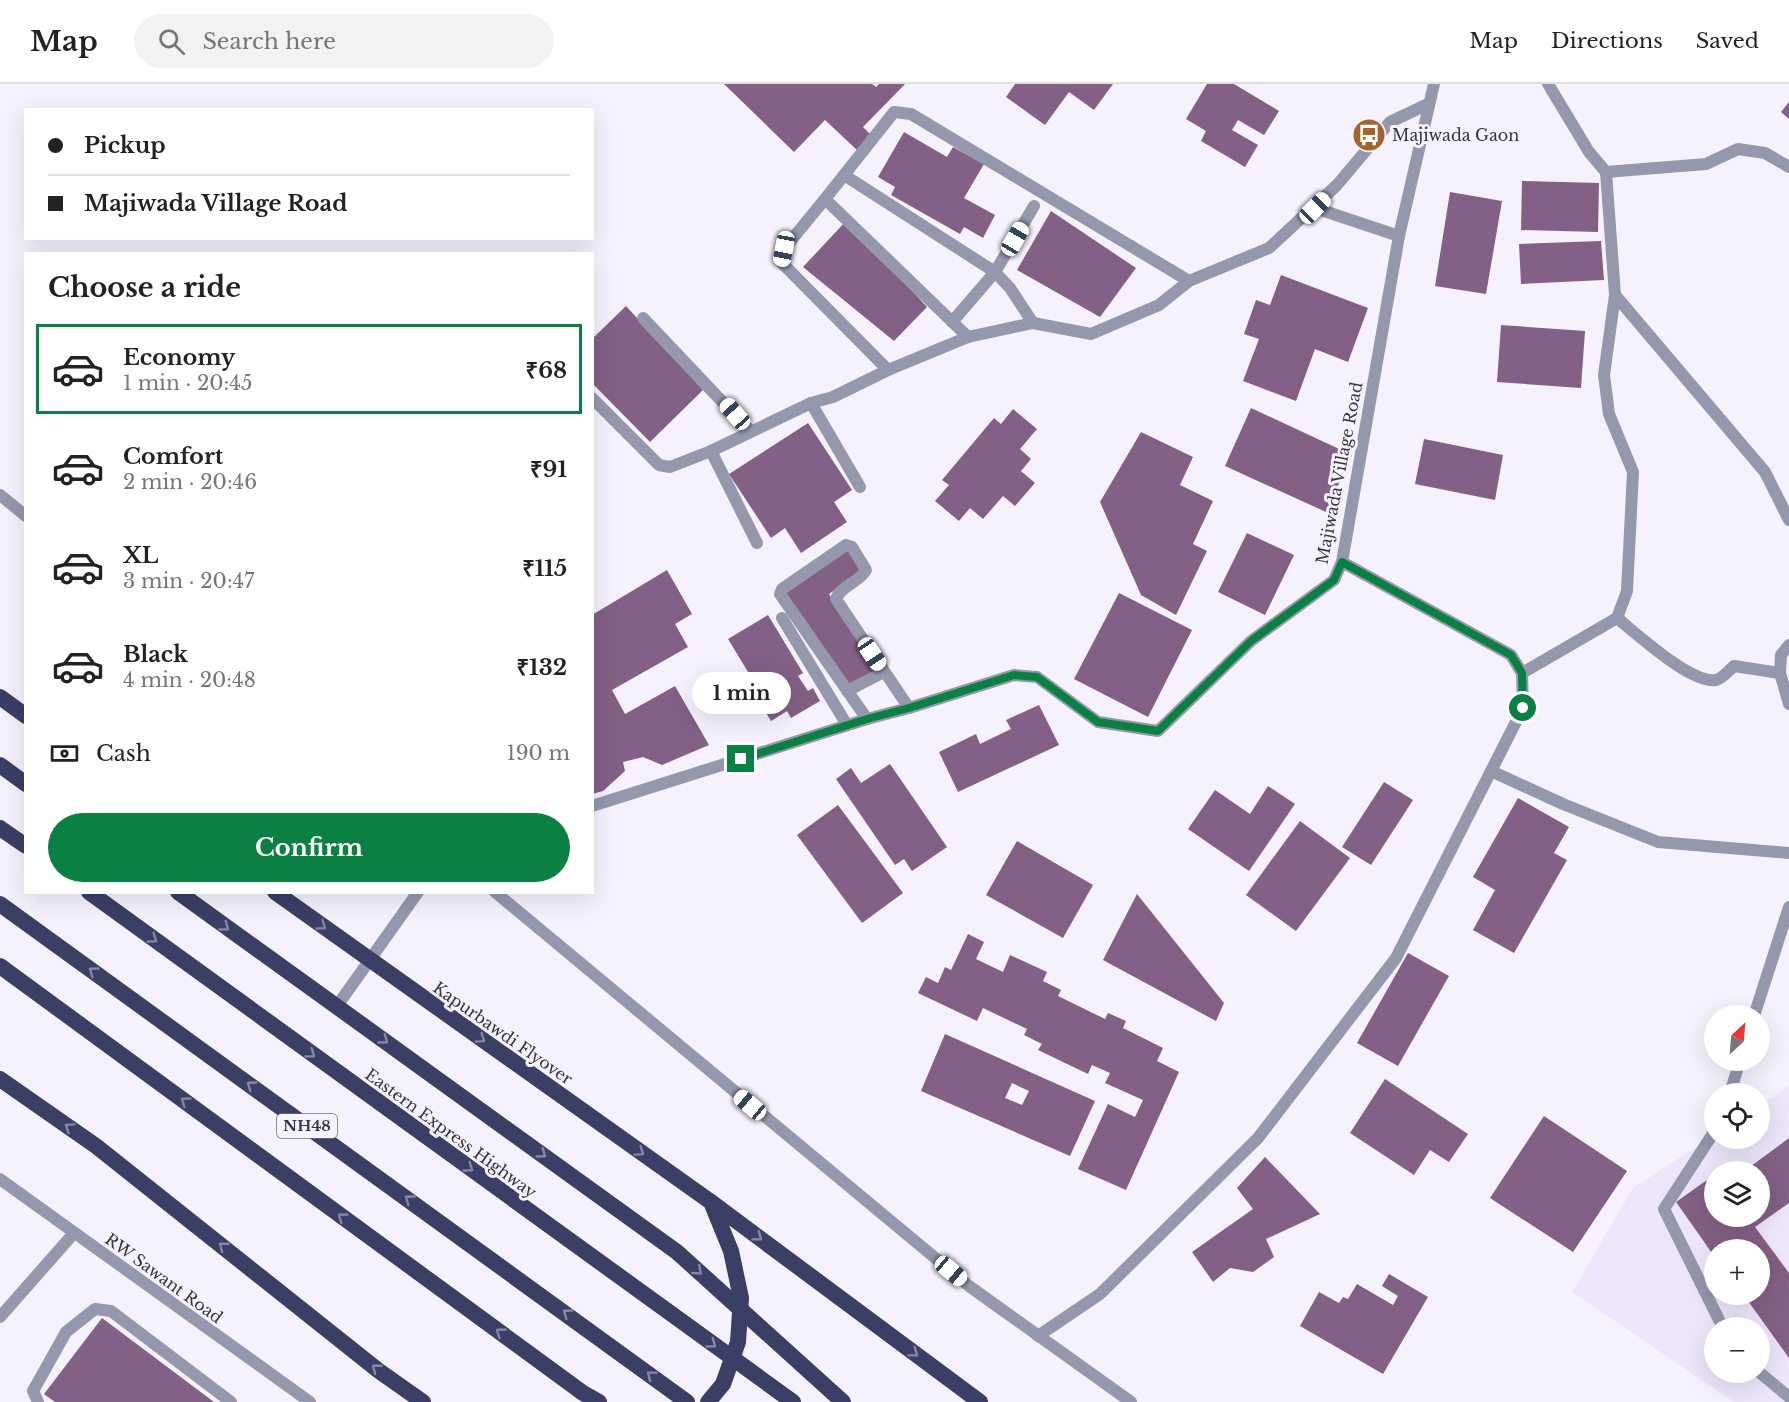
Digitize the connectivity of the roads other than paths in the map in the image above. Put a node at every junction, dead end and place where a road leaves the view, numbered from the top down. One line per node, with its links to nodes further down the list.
1 (1434, 84): 3 (street, Majiwada Village Road)
2 (1548, 84): 5 (street)
3 (1428, 104): 9 (street); 10 (street, Majiwada Village Road)
4 (1789, 167): 5 (street)
5 (1606, 172): 13 (street)
6 (844, 175): 7 (street); 11 (street); 12 (street)
7 (825, 199): 15 (street); 18 (street)
8 (1034, 206): 11 (street)
9 (1315, 208): 10 (street); 12 (street)
10 (1399, 236): 28 (street, Majiwada Village Road)
11 (995, 272): 15 (street); 16 (street)
12 (1189, 281): 16 (street)
13 (1615, 295): 26 (street); 30 (street)
14 (643, 318): 21 (street)
15 (952, 322): 17 (street)
16 (1033, 323): 17 (street)
17 (968, 336): 18 (street)
18 (888, 370): 20 (street)
19 (594, 400): 22 (street)
20 (811, 403): 21 (street); 23 (street)
21 (750, 431): 22 (street)
22 (711, 451): 27 (street)
23 (860, 487)
24 (0, 495): 25 (street)
25 (24, 514)
26 (1789, 520)
27 (757, 543)
28 (1342, 562): 33 (street); 38 (street, Majiwada Village Road)
29 (782, 618): 41 (street)
30 (1617, 618): 33 (street); 34 (street)
31 (1789, 645): 34 (street)
32 (884, 672): 35 (street); 35 (street); 38 (street)
33 (1522, 673): 43 (street)
34 (1780, 673): 37 (street)
35 (847, 691): 40 (street)
36 (0, 698): 39 (highway)
37 (1789, 704)
38 (909, 708): 40 (street, Majiwada Village Road)
39 (24, 715)
40 (867, 719): 41 (street, Majiwada Village Road)
41 (847, 725): 45 (street, Majiwada Village Road)
42 (0, 765): 44 (highway)
43 (1491, 771): 48 (street); 66 (street)
44 (24, 782)
45 (594, 805)
46 (0, 828): 47 (highway)
47 (24, 845)
48 (1789, 853)
49 (92, 894): 76 (highway, Eastern Express Highway, one-way to 76)
50 (181, 894): 58 (highway, one-way to 58)
51 (278, 894): 62 (highway, Kapurbawdi Flyover, one-way to 62, bridge)
52 (417, 894): 58 (street)
53 (497, 894): 66 (street)
54 (0, 904): 74 (highway, NH48, one-way to 54)
55 (1789, 907): 57 (street)
56 (0, 966): 73 (highway, one-way to 56)
57 (1758, 1005)
58 (337, 1006): 77 (highway, one-way to 77)
59 (0, 1079): 72 (highway, one-way to 59)
60 (1704, 1147): 65 (street)
61 (0, 1179): 63 (street, RW Sawant Road)
62 (711, 1202): 75 (highway, bridge); 78 (highway, Kapurbawdi Flyover, one-way to 78)
63 (74, 1233): 64 (street); 71 (street, RW Sawant Road)
64 (0, 1317)
65 (1718, 1317)
66 (1038, 1336): 79 (street)
67 (1770, 1381): 68 (street)
68 (1789, 1397)
69 (38, 1402): 70 (street)
70 (231, 1402)
71 (310, 1402)
72 (423, 1402)
73 (599, 1402)
74 (687, 1402)
75 (708, 1402)
76 (793, 1402)
77 (843, 1402)
78 (980, 1402)
79 (1131, 1402)

